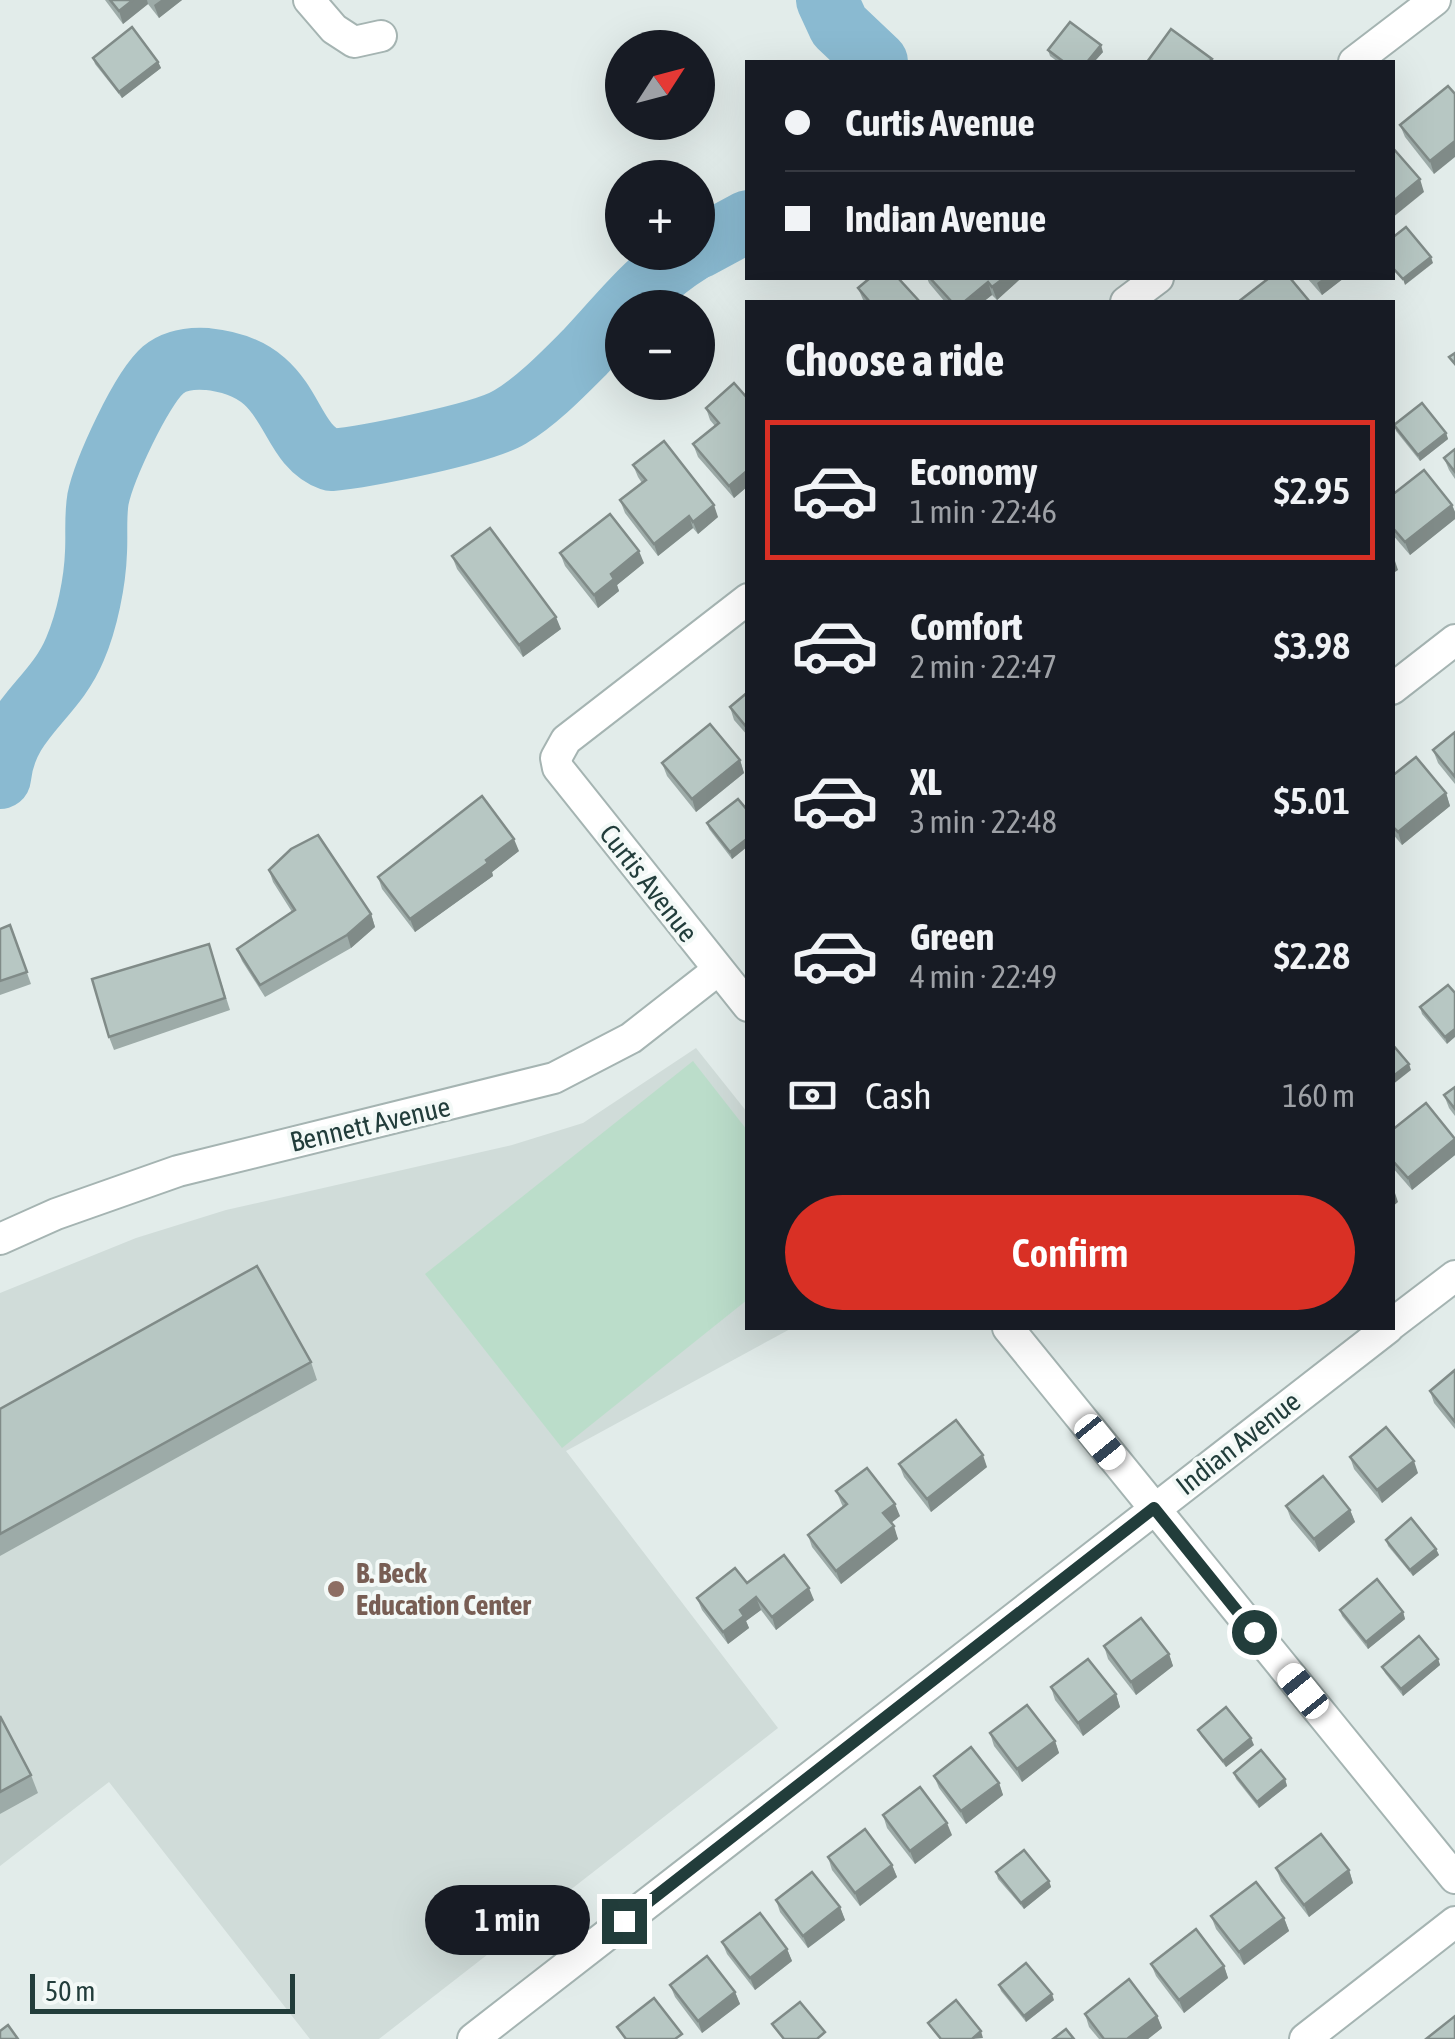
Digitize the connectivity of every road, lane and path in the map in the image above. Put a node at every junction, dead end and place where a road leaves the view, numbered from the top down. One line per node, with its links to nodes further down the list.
1 (309, 0): 3 (street)
2 (1435, 0): 4 (street)
3 (381, 36)
4 (1357, 60)
5 (1155, 280): 6 (street)
6 (1129, 300)
7 (745, 600): 10 (street, Curtis Avenue)
8 (1455, 640): 9 (street)
9 (1395, 687)
10 (718, 970): 11 (street, Curtis Avenue); 12 (street, Bennett Avenue)
11 (745, 1002)
12 (0, 1239)
13 (1455, 1276): 14 (street, Indian Avenue)
14 (1395, 1322)
15 (1010, 1330): 17 (street)
16 (1385, 1330): 17 (street, Indian Avenue)
17 (1154, 1508): 18 (street); 20 (street, Indian Avenue)
18 (1455, 1878)
19 (1455, 1922): 21 (street)
20 (473, 2039)
21 (1305, 2039)

